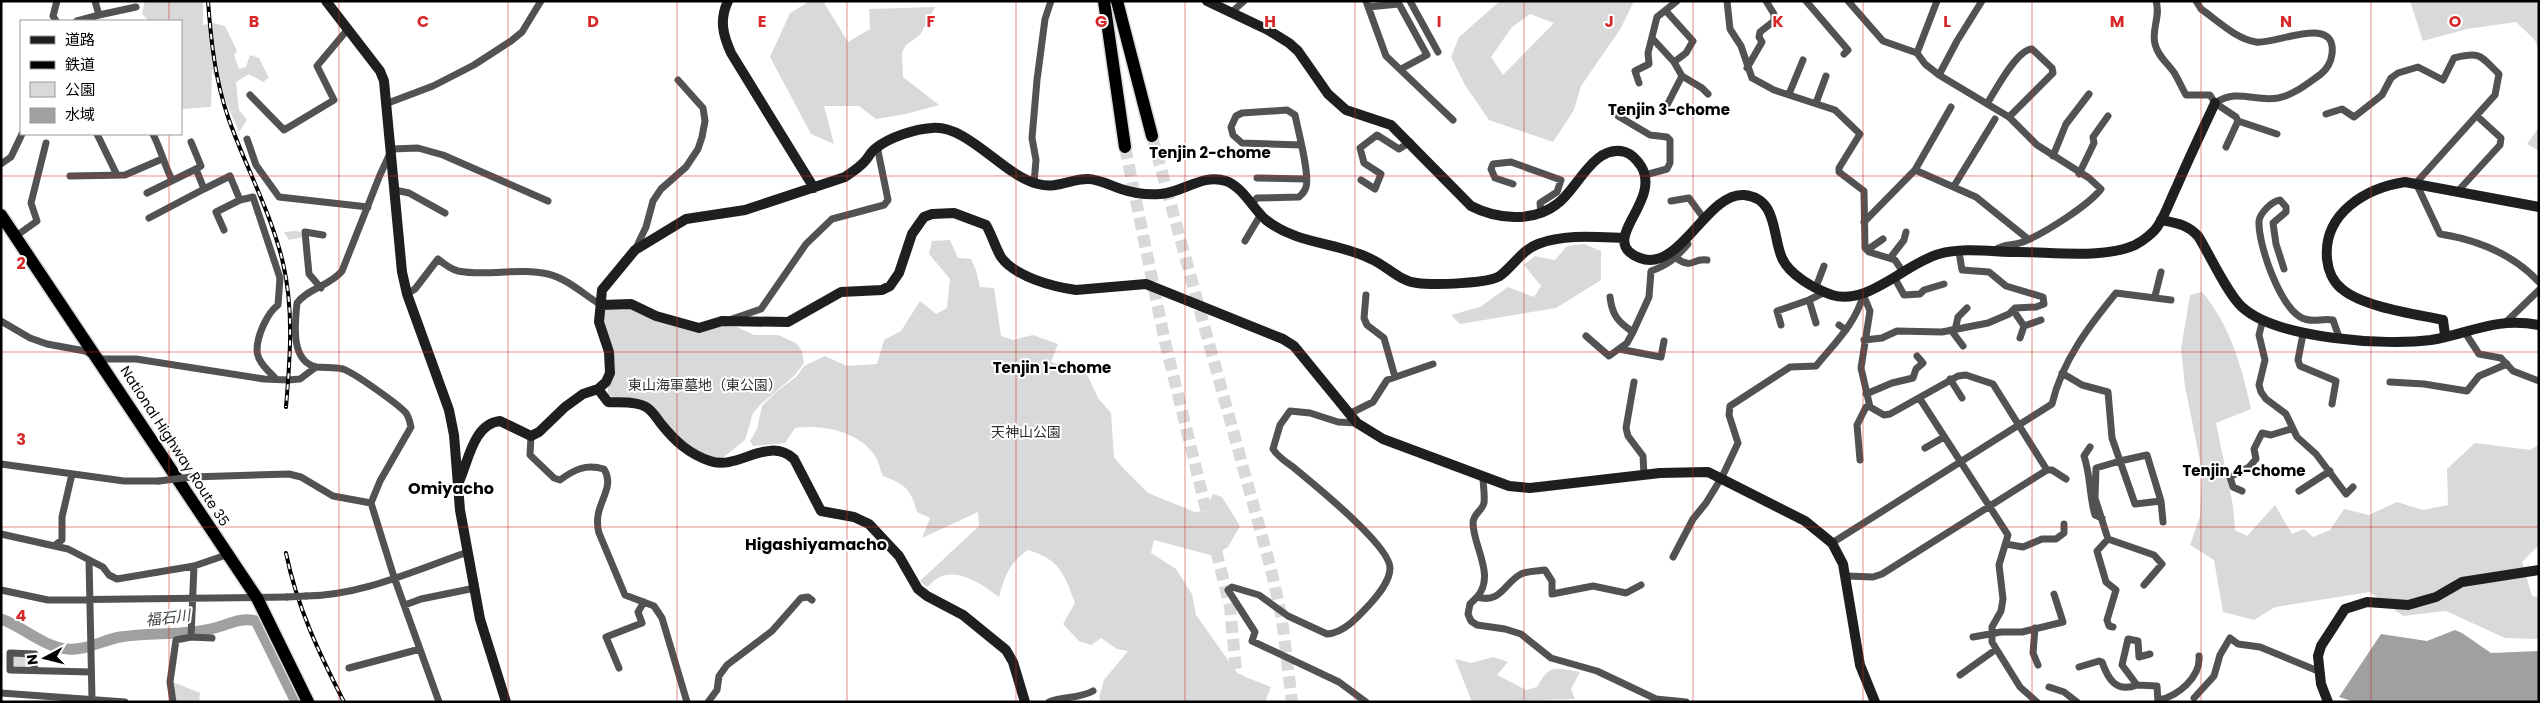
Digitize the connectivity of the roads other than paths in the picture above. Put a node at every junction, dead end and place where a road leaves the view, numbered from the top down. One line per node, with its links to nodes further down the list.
1 (57, 1): 26 (street)
2 (95, 1): 25 (street)
3 (326, 1): 28 (street)
4 (541, 1): 46 (street)
5 (728, 1): 91 (street)
6 (1051, 1): 87 (street)
7 (1104, 1): 71 (highway)
8 (1117, 1): 64 (highway)
9 (1207, 1): 24 (street)
10 (1243, 1): 24 (street)
11 (1410, 1): 30 (street)
12 (1677, 1): 23 (street)
13 (1727, 1): 36 (street)
14 (1766, 1): 36 (street)
15 (1806, 1): 32 (street)
16 (1848, 1): 31 (street)
17 (1936, 1): 31 (street)
18 (1982, 1): 37 (street)
19 (2156, 1): 49 (street)
20 (2196, 1): 49 (street)
21 (1367, 4): 35 (street); 35 (street)
22 (136, 7): 25 (street)
23 (1666, 10): 29 (street); 34 (street)
24 (1232, 12): 67 (street)
25 (99, 16): 27 (street)
26 (55, 20)
27 (81, 20)
28 (348, 30): 42 (street); 46 (street)
29 (1652, 38): 34 (street); 41 (street)
30 (1438, 52)
31 (1917, 53): 37 (street)
32 (1844, 54)
33 (1802, 60): 44 (street)
34 (1674, 62): 38 (street)
35 (1402, 69): 58 (street)
36 (1747, 69): 44 (street)
37 (1939, 75): 48 (street)
38 (1682, 76): 43 (street); 51 (street)
39 (1826, 76): 47 (street)
40 (678, 80): 119 (street)
41 (1639, 83)
42 (250, 94)
43 (1708, 94)
44 (1789, 94): 47 (street)
45 (2089, 94): 74 (street)
46 (388, 103): 73 (street)
47 (1816, 103): 109 (street)
48 (1987, 104): 54 (street); 54 (street)
49 (2215, 104): 59 (street); 108 (street)
50 (1951, 107): 78 (street)
51 (1664, 109)
52 (2326, 114): 56 (street)
53 (1618, 116): 79 (street)
54 (2008, 116): 74 (street)
55 (2108, 116): 80 (street)
56 (2477, 116): 88 (street); 94 (street)
57 (1995, 118): 90 (street)
58 (1453, 120)
59 (2238, 121): 60 (street); 72 (street)
60 (2277, 134)
61 (21, 135): 76 (street)
62 (98, 135): 81 (street)
63 (154, 135): 75 (street)
64 (1152, 136)
65 (248, 140): 100 (street)
66 (191, 142): 77 (street)
67 (1410, 142): 86 (street); 103 (street)
68 (46, 143): 113 (street)
69 (1300, 145): 69 (street); 84 (street)
70 (877, 146): 87 (street); 91 (street); 148 (street)
71 (1126, 147)
72 (2226, 147)
73 (392, 149): 93 (street); 97 (street); 100 (street)
74 (2053, 156): 80 (street)
75 (162, 159): 81 (street); 85 (street)
76 (1, 164)
77 (196, 169): 85 (street); 92 (street)
78 (1915, 170): 90 (street); 109 (street)
79 (1645, 174): 103 (street); 114 (street)
80 (2079, 174): 117 (street)
81 (118, 175): 82 (street)
82 (70, 176)
83 (1257, 178): 84 (street)
84 (1306, 179): 99 (street)
85 (172, 180): 95 (street)
86 (1361, 180)
87 (1034, 183): 99 (street)
88 (2416, 183): 94 (street); 130 (street); 158 (street)
89 (1513, 184): 103 (street)
90 (1954, 186): 117 (street)
91 (814, 188): 119 (street)
92 (204, 189): 96 (street); 106 (street)
93 (395, 190): 102 (street); 135 (street)
94 (2458, 190): 101 (street)
95 (147, 193)
96 (240, 200): 110 (street); 173 (street)
97 (548, 201)
98 (1671, 201): 107 (street)
99 (1251, 204): 104 (street)
100 (368, 207): 132 (street)
101 (2539, 208)
102 (445, 213)
103 (1541, 213)
104 (1261, 214): 114 (street); 118 (street)
105 (1, 215): 113 (highway, National Highway Route 35)
106 (149, 218)
107 (1704, 220): 115 (street); 133 (street)
108 (2161, 220): 122 (street); 145 (street)
109 (1864, 222): 120 (street)
110 (224, 230)
111 (1906, 232): 124 (street)
112 (323, 234): 132 (street)
113 (16, 236): 167 (highway, National Highway Route 35)
114 (1623, 238): 115 (street)
115 (1685, 239): 123 (street)
116 (1883, 239): 120 (street)
117 (2028, 239): 122 (street)
118 (1245, 241)
119 (635, 250): 142 (street)
120 (1867, 250): 124 (street)
121 (1959, 252): 122 (street); 129 (street); 144 (street)
122 (1993, 252)
123 (1676, 258): 125 (street); 156 (street)
124 (1891, 258): 129 (street)
125 (1708, 260)
126 (1824, 266): 133 (street)
127 (2284, 269): 160 (street)
128 (2161, 272): 138 (street)
129 (1899, 274): 131 (street); 136 (street)
130 (2539, 282)
131 (1944, 284)
132 (321, 288): 170 (street)
133 (1820, 289): 136 (street); 140 (street)
134 (2539, 290): 149 (street)
135 (407, 294): 142 (street); 203 (street)
136 (1863, 294): 162 (street); 201 (street)
137 (1366, 295): 172 (street)
138 (2155, 296): 141 (street); 171 (street)
139 (1610, 297): 156 (street)
140 (1809, 300): 150 (street); 151 (street)
141 (2170, 300)
142 (601, 305): 148 (street); 178 (street)
143 (1967, 308): 154 (street)
144 (2013, 310): 152 (street); 154 (street)
145 (2263, 319): 157 (street); 187 (street)
146 (2041, 320): 152 (street)
147 (1, 321): 167 (street)
148 (722, 321): 184 (street)
149 (2506, 322): 153 (street); 155 (street)
150 (1816, 323)
151 (1781, 325)
152 (2024, 326): 161 (street)
153 (2539, 326)
154 (1953, 330): 162 (street); 164 (street)
155 (2464, 331): 158 (street); 169 (street)
156 (1633, 332): 165 (street)
157 (2303, 334): 160 (street); 182 (street)
158 (2445, 335): 160 (street)
159 (1586, 336): 165 (street)
160 (2339, 337)
161 (2020, 338)
162 (1864, 340): 179 (street)
163 (1664, 341): 165 (street)
164 (1963, 346)
165 (1618, 350)
166 (1916, 356): 179 (street)
167 (99, 359): 173 (street); 219 (highway, National Highway Route 35)
168 (1433, 364): 172 (street)
169 (2507, 364): 175 (street); 177 (street)
170 (316, 367): 173 (street); 208 (street)
171 (2063, 371): 186 (street); 193 (street)
172 (1395, 377): 184 (street)
173 (276, 379)
174 (1950, 379): 180 (street); 181 (street); 186 (street)
175 (2539, 381)
176 (1634, 382): 199 (street)
177 (2390, 382)
178 (598, 389): 188 (street); 270 (street)
179 (1866, 394): 183 (street)
180 (1920, 398): 183 (street); 189 (street)
181 (1962, 398)
182 (2332, 404)
183 (1870, 407): 192 (street)
184 (1349, 414): 185 (street)
185 (1357, 423): 200 (street); 272 (street)
186 (2019, 425): 194 (street); 196 (street)
187 (2291, 429): 197 (street); 205 (street)
188 (531, 436): 203 (street); 236 (street)
189 (1944, 437): 191 (street); 194 (street)
190 (2090, 447): 210 (street)
191 (1925, 448)
192 (1860, 460)
193 (2120, 461): 207 (street); 207 (street); 210 (street)
194 (1959, 462): 209 (street); 215 (street)
195 (1, 464): 198 (street)
196 (2047, 470): 202 (street); 209 (street)
197 (2330, 471): 204 (street); 206 (street)
198 (72, 474): 208 (street, bridge); 217 (street)
199 (1644, 475): 200 (street); 201 (street)
200 (1483, 476): 232 (street)
201 (1722, 477): 215 (street); 220 (street)
202 (2066, 479)
203 (456, 486): 218 (street)
204 (2353, 488)
205 (2242, 491)
206 (2299, 491)
207 (2161, 501): 211 (street)
208 (371, 503): 225 (street)
209 (1990, 507): 216 (street); 224 (street)
210 (2102, 518): 214 (street)
211 (2163, 522)
212 (2064, 524): 216 (street)
213 (1, 534): 217 (street)
214 (2108, 539): 227 (street); 238 (street)
215 (1832, 543): 224 (street)
216 (2006, 544): 241 (street)
217 (55, 546): 221 (street)
218 (468, 552): 225 (street); 228 (street)
219 (229, 554): 222 (street); 233 (highway, National Highway Route 35)
220 (1673, 557)
221 (89, 560): 222 (street); 234 (street)
222 (194, 566): 231 (street)
223 (2539, 570): 253 (street)
224 (1847, 576): 274 (street)
225 (394, 577): 233 (street, bridge); 237 (street)
226 (1641, 585): 232 (street)
227 (2144, 585)
228 (475, 588): 237 (street); 267 (street)
229 (1, 590): 234 (street)
230 (2054, 594): 239 (street)
231 (192, 597): 233 (street); 234 (street); 240 (street)
232 (1477, 597): 273 (street)
233 (257, 598): 265 (highway, National Highway Route 35)
234 (90, 599): 254 (street)
235 (812, 600): 269 (street)
236 (644, 602): 251 (street); 268 (street)
237 (406, 605): 244 (street)
238 (2113, 627)
239 (2035, 628): 241 (street); 248 (street)
240 (191, 634): 243 (street); 264 (street)
241 (1991, 635): 242 (street); 245 (street)
242 (1973, 637)
243 (212, 638)
244 (420, 649): 250 (street); 266 (street)
245 (1995, 650): 255 (street); 275 (street)
246 (2150, 654): 256 (street)
247 (2198, 656): 263 (street)
248 (2038, 664)
249 (2079, 667): 256 (street)
250 (350, 668)
251 (619, 668)
252 (34, 670): 254 (street)
253 (2318, 671): 260 (street); 277 (street)
254 (91, 672): 261 (street)
255 (1960, 675)
256 (2137, 685): 263 (street)
257 (2049, 688): 276 (street)
258 (1093, 691): 271 (street)
259 (1, 693): 261 (street)
260 (2194, 698)
261 (92, 699): 262 (street)
262 (121, 701)
263 (2159, 701)
264 (172, 702)
265 (308, 702)
266 (439, 702)
267 (506, 702)
268 (687, 702)
269 (708, 702)
270 (1025, 702)
271 (1049, 702)
272 (1366, 702)
273 (1686, 702)
274 (1875, 702)
275 (2037, 702)
276 (2077, 702)
277 (2328, 702)

